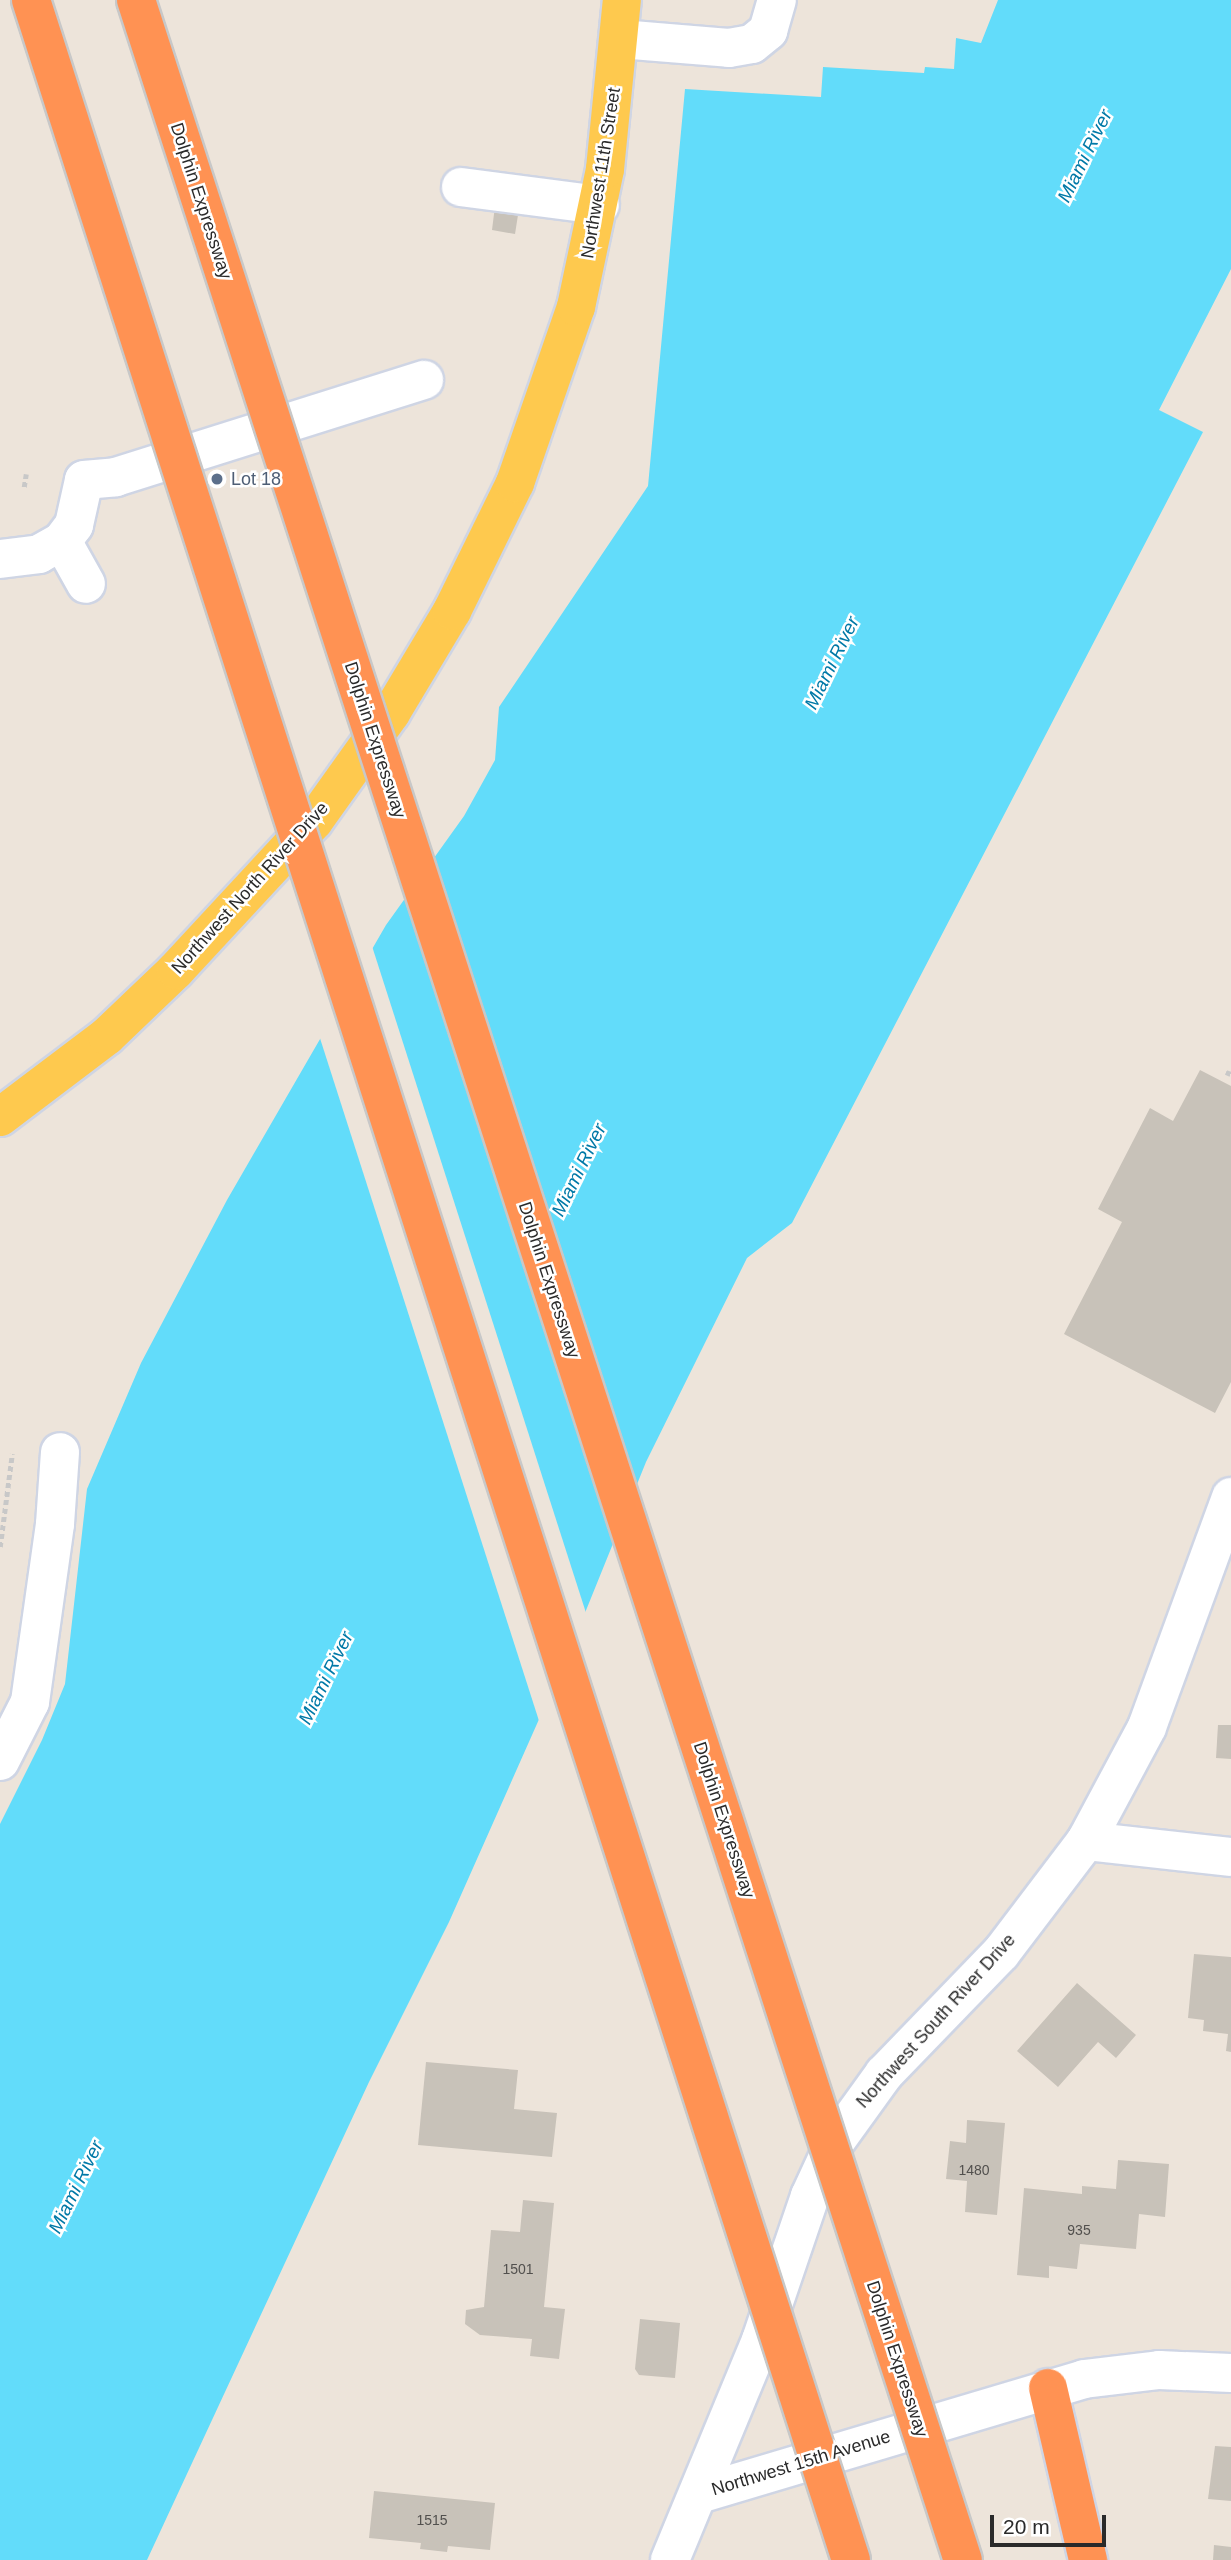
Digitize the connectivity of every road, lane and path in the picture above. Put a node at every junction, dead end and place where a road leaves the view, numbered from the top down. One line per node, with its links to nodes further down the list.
1 (31, 0): 27 (highway, bridge)
2 (136, 0): 28 (highway, Dolphin Expressway, bridge)
3 (622, 0): 5 (main road, Northwest 11th Street)
4 (776, 0): 5 (street)
5 (620, 39): 7 (main road, Northwest 11th Street)
6 (460, 198): 7 (street)
7 (598, 215): 8 (main road, Northwest 11th Street)
8 (564, 343): 15 (main road, Northwest North River Drive)
9 (424, 380): 12 (street)
10 (26, 474): 11 (path)
11 (24, 487)
12 (62, 541): 13 (street); 14 (street)
13 (0, 559)
14 (86, 584)
15 (0, 1117)
16 (60, 1452): 20 (street)
17 (12, 1454): 19 (path)
18 (1231, 1497): 21 (street, Northwest South River Drive)
19 (0, 1547)
20 (0, 1760)
21 (1086, 1840): 22 (street); 25 (street, Northwest South River Drive)
22 (1231, 1857)
23 (1231, 2373): 24 (street, Northwest 15th Avenue)
24 (1048, 2388): 25 (street, Northwest 15th Avenue); 29 (highway)
25 (699, 2494): 26 (street, Northwest South River Drive)
26 (670, 2560)
27 (851, 2560)
28 (963, 2560)
29 (1088, 2560)

